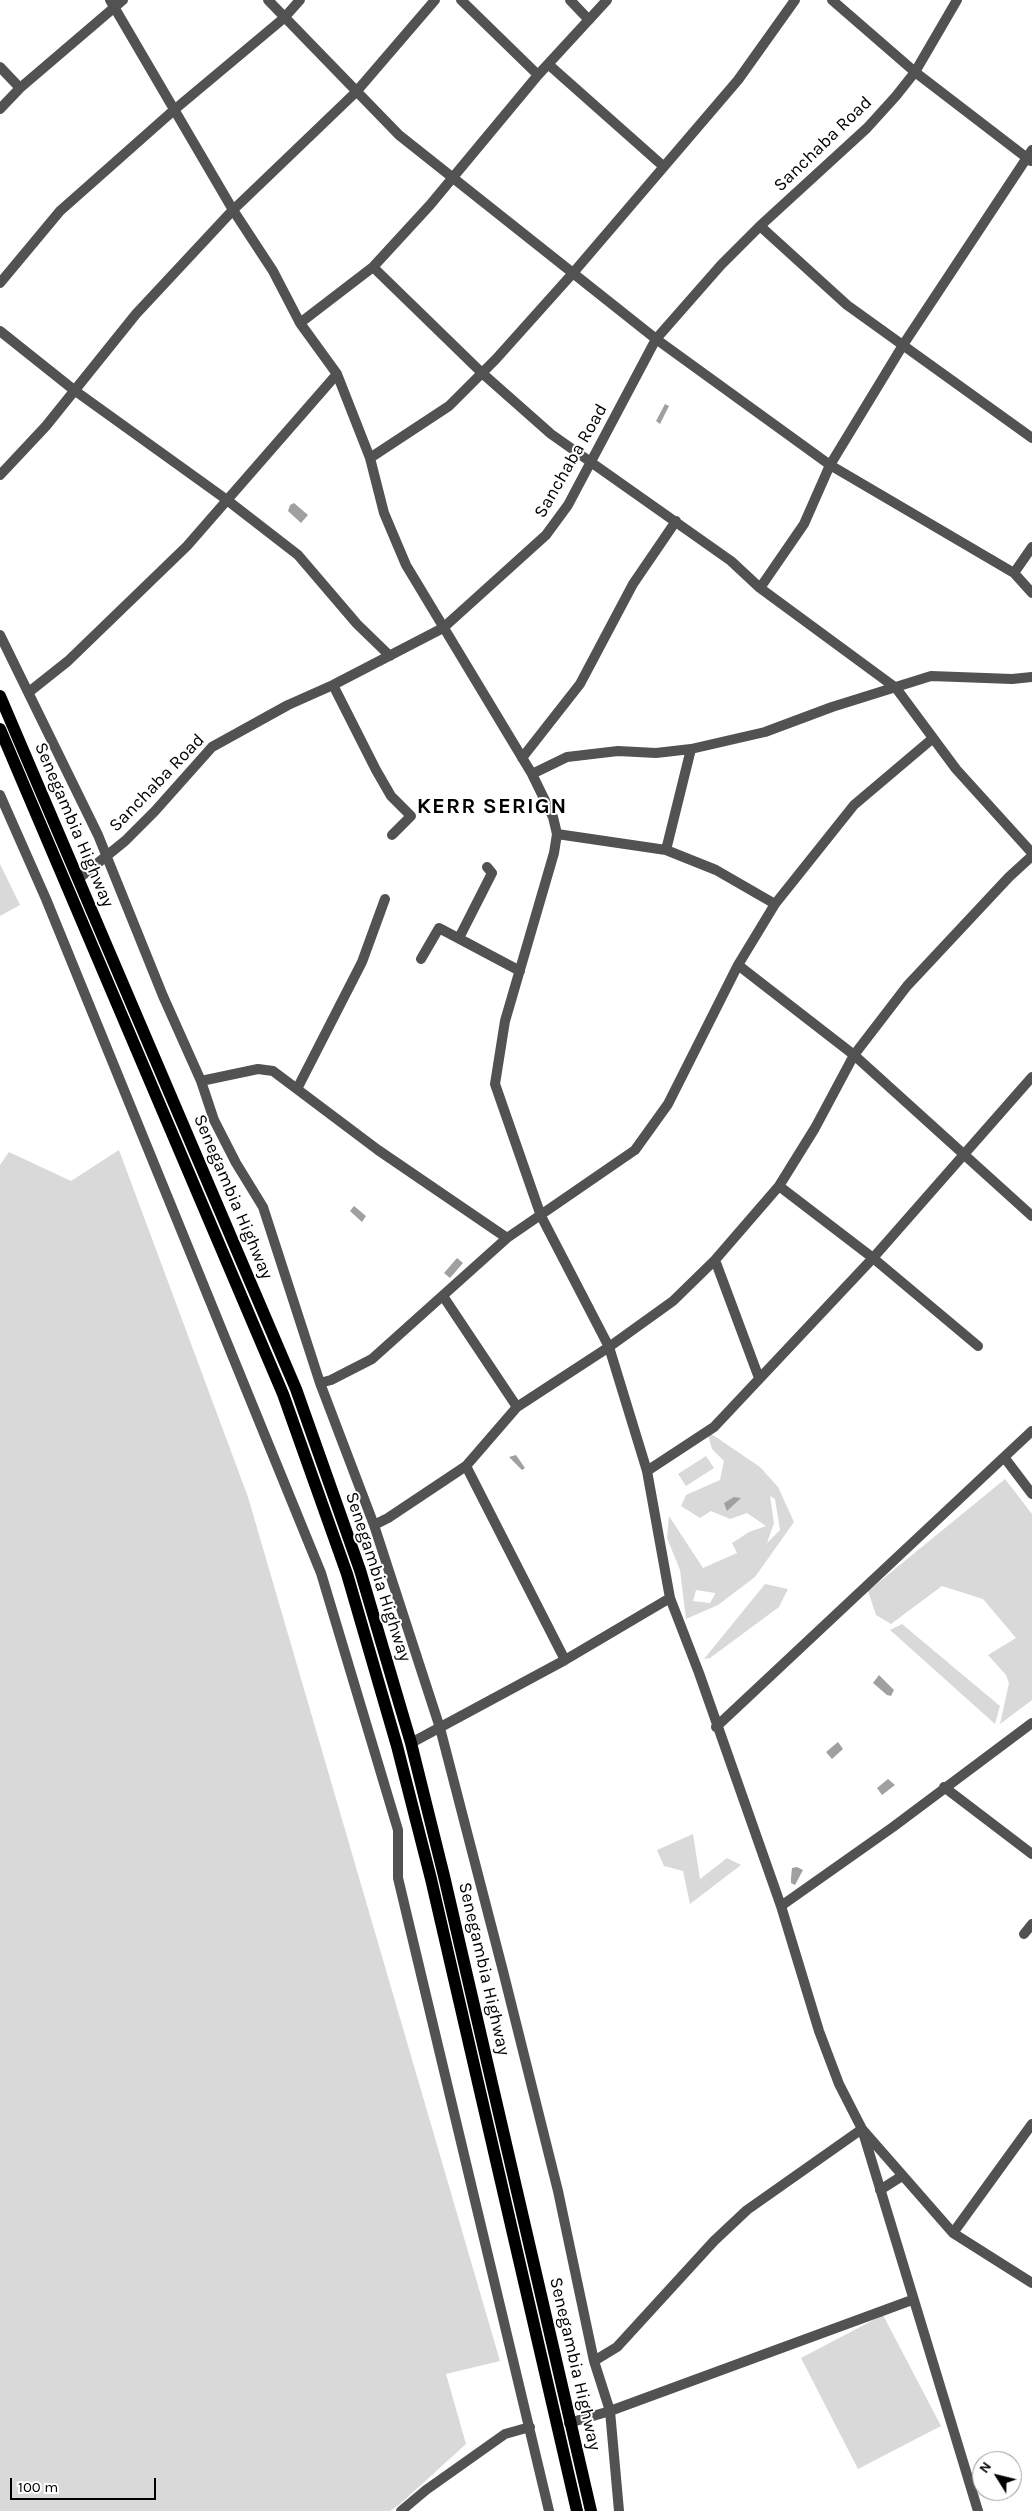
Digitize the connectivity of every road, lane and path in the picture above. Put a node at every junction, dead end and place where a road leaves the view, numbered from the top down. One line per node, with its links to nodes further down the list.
1 (123, 0): 11 (street)
2 (268, 0): 12 (street)
3 (300, 0): 12 (street)
4 (435, 0): 19 (street)
5 (461, 0): 17 (street)
6 (570, 0): 13 (street)
7 (607, 0): 13 (street)
8 (796, 0): 23 (street)
9 (832, 0): 16 (street)
10 (957, 0): 16 (street, Sanchaba Road)
11 (113, 4): 18 (street); 21 (street)
12 (284, 18): 19 (street); 21 (street)
13 (589, 20): 14 (street)
14 (548, 64): 17 (street); 23 (street)
15 (0, 67): 18 (street)
16 (915, 72): 22 (street); 26 (street, Sanchaba Road)
17 (538, 75): 24 (street)
18 (20, 88): 20 (street)
19 (356, 92): 24 (street); 25 (street)
20 (0, 110)
21 (174, 110): 25 (street); 29 (street)
22 (1030, 157): 33 (street)
23 (663, 166): 28 (street)
24 (452, 178): 27 (street); 28 (street)
25 (233, 210): 30 (street); 36 (street)
26 (760, 226): 32 (street, Sanchaba Road); 33 (street)
27 (373, 267): 30 (street); 34 (street)
28 (573, 273): 32 (street); 34 (street)
29 (0, 283)
30 (300, 323): 35 (street)
31 (0, 331): 36 (street)
32 (656, 339): 39 (street, Sanchaba Road); 40 (street)
33 (903, 345): 37 (street); 40 (street)
34 (482, 373): 38 (street); 39 (street)
35 (336, 374): 38 (street); 42 (street)
36 (74, 390): 41 (street); 42 (street)
37 (1032, 437)
38 (370, 458): 48 (street)
39 (592, 462): 43 (street); 48 (street, Sanchaba Road)
40 (830, 465): 45 (street); 46 (street)
41 (1, 471)
42 (226, 500): 50 (street); 54 (street)
43 (676, 521): 46 (street); 59 (street)
44 (1032, 547): 45 (street)
45 (1014, 573): 47 (street)
46 (760, 588): 53 (street)
47 (1032, 593)
48 (443, 628): 50 (street, Sanchaba Road); 59 (street)
49 (0, 635): 54 (street)
50 (390, 656): 52 (street, Sanchaba Road)
51 (1032, 677): 53 (street)
52 (333, 685): 63 (street); 66 (street, Sanchaba Road)
53 (896, 688): 57 (street); 58 (street)
54 (28, 692): 66 (street)
55 (0, 696): 68 (main road, Senegambia Highway)
56 (0, 730): 122 (main road, Senegambia Highway)
57 (932, 739): 65 (street); 70 (street)
58 (691, 750): 60 (street); 64 (street)
59 (522, 758): 60 (street)
60 (532, 774): 62 (street)
61 (0, 795): 119 (street)
62 (557, 834): 64 (street); 74 (street)
63 (392, 835)
64 (666, 850): 70 (street)
65 (1032, 854): 75 (street)
66 (106, 858): 68 (street, Sanchaba Road); 77 (street)
67 (487, 867): 71 (street)
68 (78, 879): 103 (main road, Senegambia Highway)
69 (386, 899): 78 (street)
70 (775, 904): 73 (street)
71 (459, 938): 72 (street); 74 (street)
72 (421, 959)
73 (738, 965): 75 (street); 81 (street)
74 (520, 971): 81 (street)
75 (854, 1055): 79 (street); 80 (street)
76 (1032, 1077): 79 (street)
77 (201, 1081): 78 (street); 90 (street)
78 (298, 1089): 83 (street)
79 (963, 1154): 82 (street); 84 (street)
80 (779, 1186): 84 (street); 85 (street)
81 (541, 1216): 83 (street); 87 (street)
82 (1032, 1216)
83 (507, 1238): 86 (street)
84 (873, 1258): 88 (street); 89 (street)
85 (715, 1260): 87 (street); 89 (street)
86 (443, 1296): 90 (street); 91 (street)
87 (609, 1346): 91 (street); 95 (street)
88 (978, 1346)
89 (759, 1378): 95 (street)
90 (320, 1383): 97 (street)
91 (516, 1407): 94 (street)
92 (1032, 1430): 93 (street)
93 (1004, 1457): 96 (street); 101 (street)
94 (466, 1466): 97 (street); 99 (street)
95 (647, 1471): 98 (street)
96 (1032, 1494)
97 (374, 1525): 102 (street)
98 (670, 1598): 99 (street); 101 (street)
99 (565, 1660): 102 (street)
100 (1032, 1723): 104 (street)
101 (716, 1727): 106 (street)
102 (440, 1728): 103 (street); 116 (street)
103 (411, 1743): 118 (main road, Senegambia Highway)
104 (944, 1787): 105 (street); 106 (street)
105 (1032, 1854)
106 (781, 1906): 110 (street)
107 (1032, 1924): 108 (street)
108 (1024, 1934)
109 (1032, 2124): 113 (street)
110 (862, 2129): 111 (street); 112 (street); 116 (street)
111 (902, 2176): 112 (street); 113 (street)
112 (880, 2190): 115 (street)
113 (953, 2233): 114 (street)
114 (1032, 2283)
115 (912, 2300): 117 (street); 125 (street)
116 (594, 2361): 117 (street)
117 (610, 2411): 118 (street); 124 (street)
118 (570, 2422): 123 (main road, Senegambia Highway)
119 (530, 2427): 120 (street); 121 (street)
120 (401, 2511)
121 (549, 2511)
122 (577, 2511)
123 (591, 2511)
124 (619, 2511)
125 (978, 2511)

